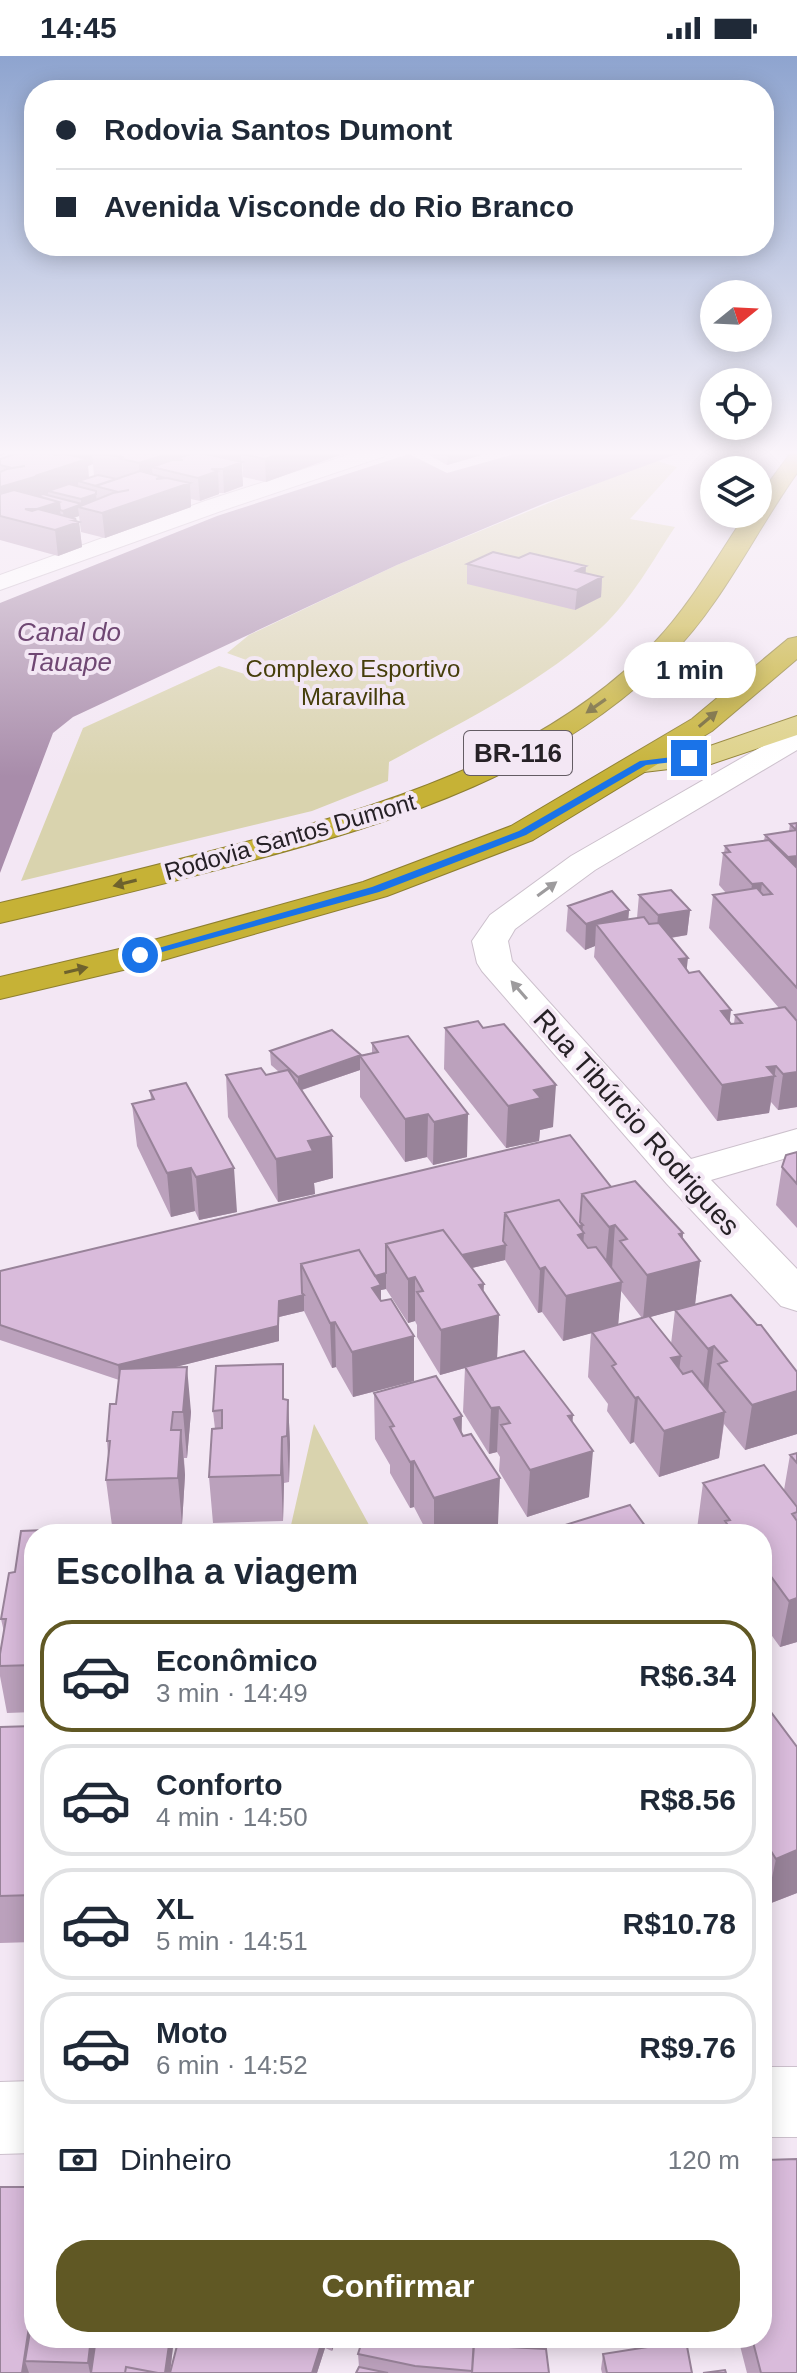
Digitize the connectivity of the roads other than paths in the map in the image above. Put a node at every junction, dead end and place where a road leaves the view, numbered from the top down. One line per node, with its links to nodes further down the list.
1 (38, 560): 4 (street)
2 (63, 560): 4 (street)
3 (725, 560): 10 (highway, Rodovia Santos Dumont / BR-116, one-way to 10)
4 (52, 564): 5 (street)
5 (0, 583)
6 (797, 645): 9 (highway, BR-116, one-way to 6)
7 (797, 725): 9 (main road)
8 (797, 738): 13 (street, Rua Tibúrcio Rodrigues, one-way to 8)
9 (644, 763): 11 (highway, BR-116, one-way to 9)
10 (0, 913)
11 (0, 988)
12 (797, 1142): 13 (street)
13 (682, 1175): 14 (street, Rua Tibúrcio Rodrigues)
14 (797, 1296)
15 (772, 2102): 16 (street)
16 (797, 2102)
17 (24, 2117): 18 (street)
18 (0, 2118)

